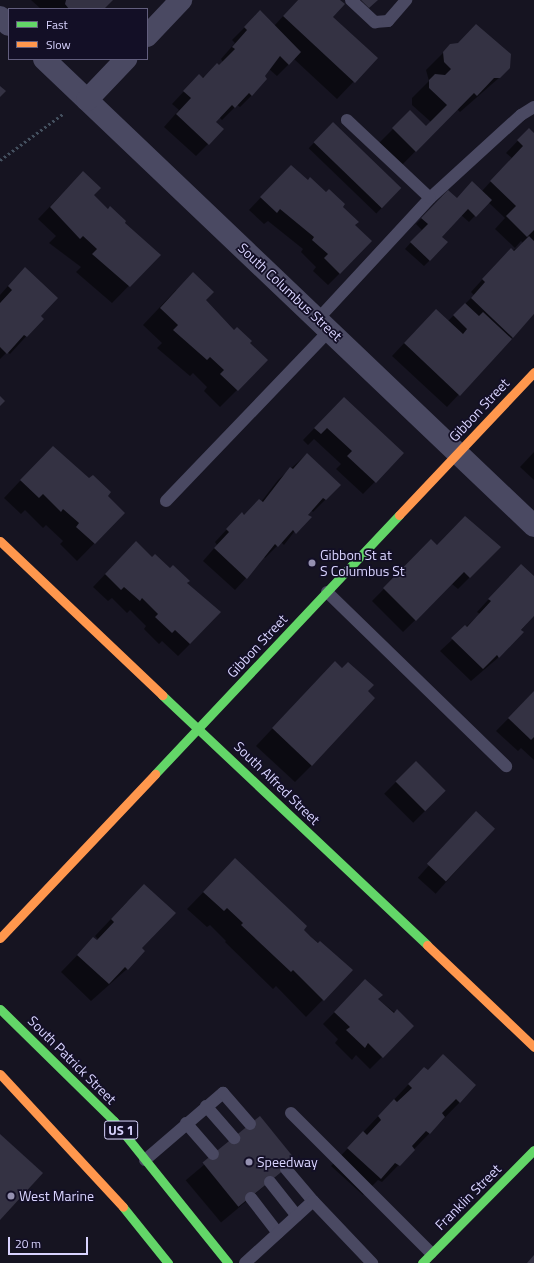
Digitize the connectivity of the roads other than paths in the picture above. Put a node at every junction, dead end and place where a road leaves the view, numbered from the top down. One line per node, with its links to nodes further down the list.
1 (181, 0): 6 (street)
2 (351, 0): 3 (lane)
3 (406, 0)
4 (0, 17): 5 (street)
5 (8, 24)
6 (148, 35)
7 (45, 60): 9 (street, South Columbus Street)
8 (125, 60): 9 (street)
9 (87, 100): 13 (street, South Columbus Street)
10 (534, 107): 12 (lane)
11 (347, 120): 12 (lane)
12 (430, 198): 13 (lane)
13 (325, 324): 15 (street, South Columbus Street); 16 (lane)
14 (534, 372): 15 (main road, Gibbon Street)
15 (457, 453): 17 (street, South Columbus Street); 19 (main road, Gibbon Street)
16 (166, 501)
17 (534, 526)
18 (0, 541): 20 (main road, South Alfred Street)
19 (327, 592): 20 (main road, Gibbon Street); 21 (lane)
20 (199, 728): 22 (main road, Gibbon Street); 24 (main road, South Alfred Street)
21 (506, 766)
22 (0, 938)
23 (0, 1009): 33 (main road, South Patrick Street / US 1)
24 (534, 1047)
25 (0, 1074): 41 (main road)
26 (206, 1106): 28 (lane); 29 (lane); 30 (lane)
27 (291, 1113): 40 (lane)
28 (186, 1123): 32 (lane); 33 (lane)
29 (250, 1124)
30 (234, 1138)
31 (534, 1150): 40 (main road, Franklin Street)
32 (214, 1154)
33 (144, 1160): 42 (main road, South Patrick Street / US 1)
34 (286, 1169): 37 (lane)
35 (270, 1182): 38 (lane)
36 (251, 1198): 39 (lane)
37 (314, 1201): 38 (lane); 44 (lane)
38 (297, 1216): 39 (lane)
39 (278, 1232): 43 (lane)
40 (431, 1253): 45 (main road, Franklin Street)
41 (168, 1263)
42 (228, 1263)
43 (245, 1263)
44 (372, 1263)
45 (422, 1263)

